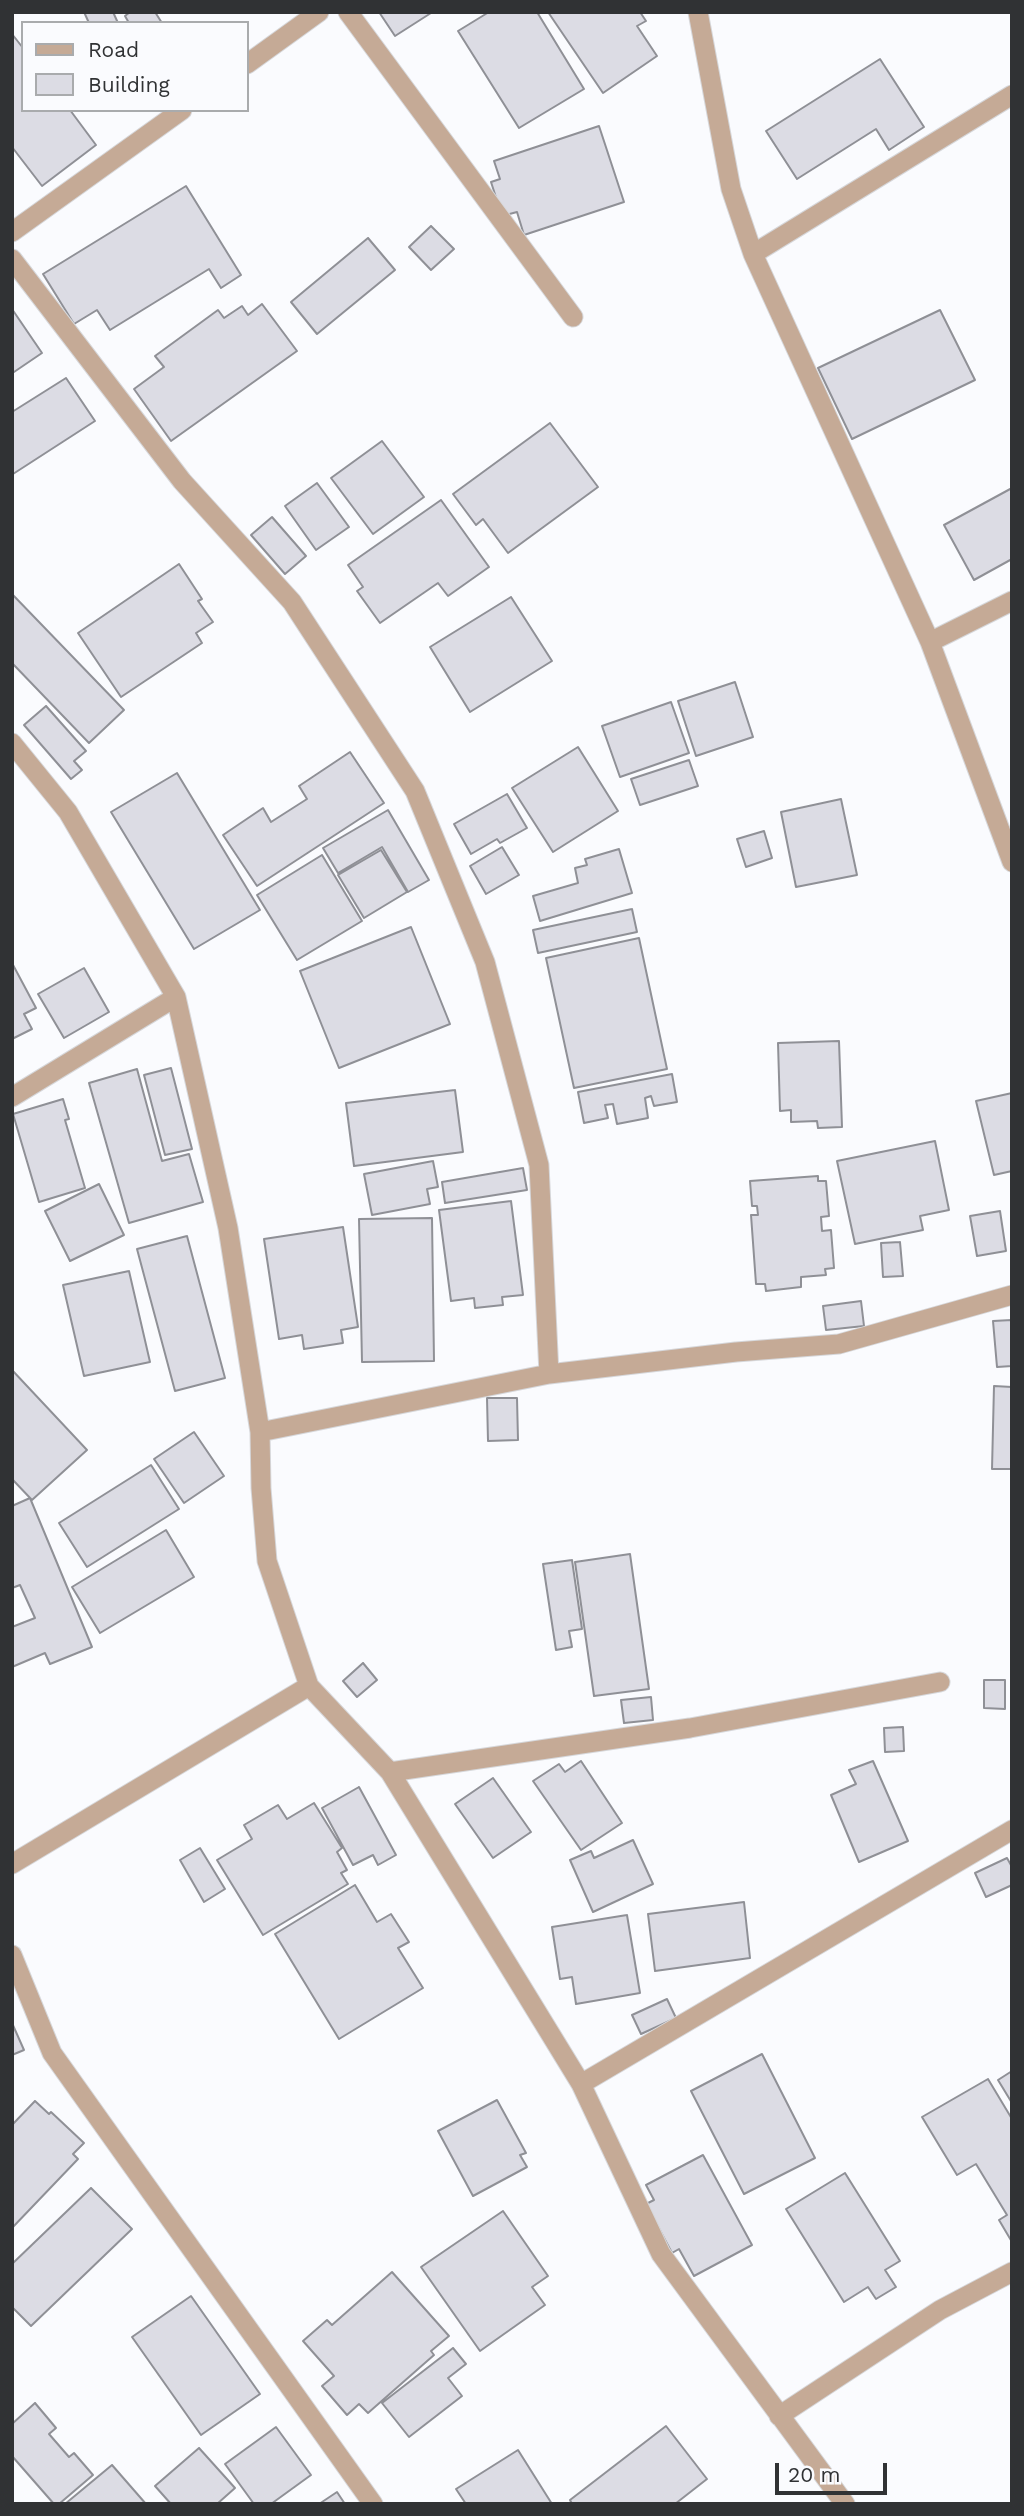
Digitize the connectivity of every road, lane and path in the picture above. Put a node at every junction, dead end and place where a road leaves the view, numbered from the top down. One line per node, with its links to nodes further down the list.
1 (319, 12): 4 (street)
2 (348, 12): 10 (street)
3 (698, 12): 8 (street)
4 (248, 63)
5 (1012, 96): 8 (street)
6 (179, 112): 7 (street)
7 (12, 232)
8 (753, 254): 12 (street)
9 (12, 259): 18 (street)
10 (573, 317)
11 (1012, 601): 12 (street)
12 (930, 642): 14 (street)
13 (12, 743): 15 (street)
14 (1012, 862)
15 (176, 997): 16 (street); 19 (street)
16 (12, 1097)
17 (1012, 1295): 18 (street)
18 (549, 1374): 19 (street)
19 (260, 1432): 21 (street)
20 (940, 1682): 22 (street)
21 (309, 1686): 22 (street); 24 (street)
22 (390, 1772): 26 (street)
23 (1012, 1830): 26 (street)
24 (12, 1864)
25 (12, 1955): 29 (street)
26 (581, 2084): 28 (street)
27 (1012, 2272): 28 (street)
28 (779, 2416): 30 (street)
29 (373, 2504)
30 (845, 2504)

